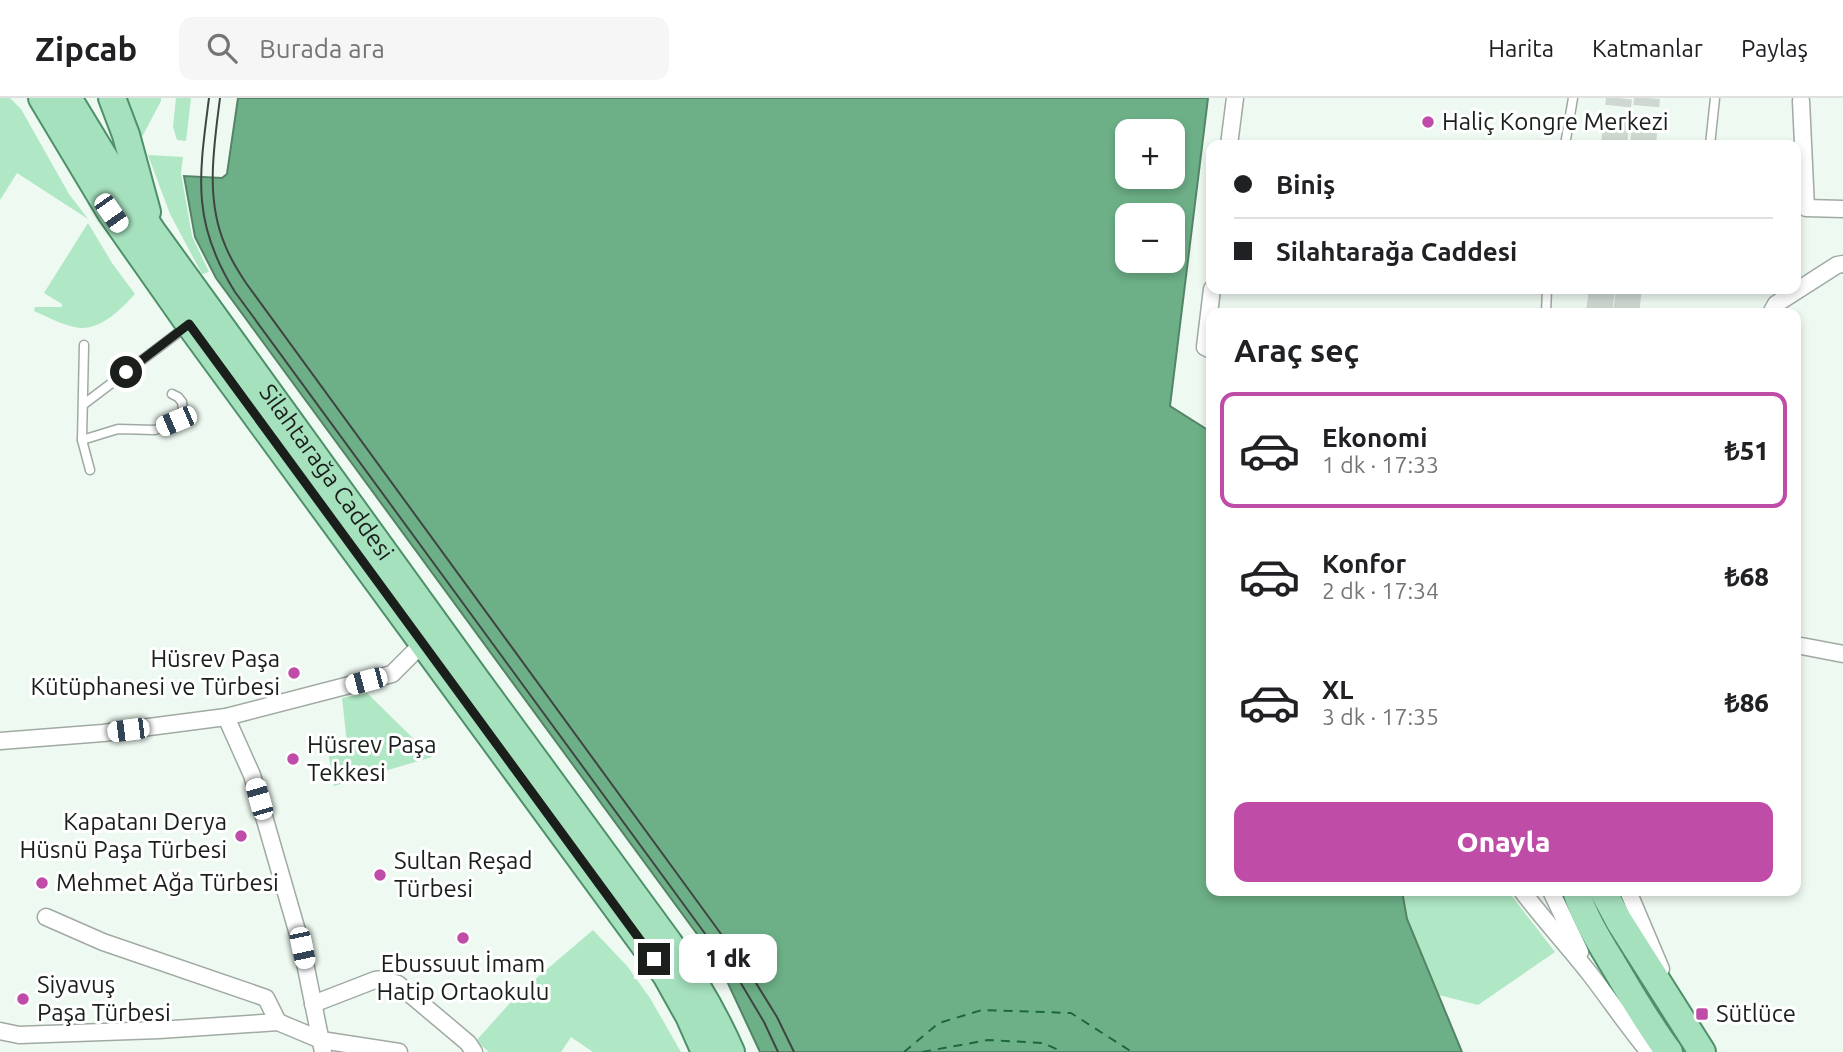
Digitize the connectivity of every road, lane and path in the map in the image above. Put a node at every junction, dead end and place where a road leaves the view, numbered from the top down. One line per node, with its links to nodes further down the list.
1 (23, 98): 12 (main road)
2 (42, 98): 12 (main road, Silahtarağa Caddesi)
3 (68, 98): 14 (main road, Silahtarağa Caddesi)
4 (113, 98): 14 (main road)
5 (1234, 98): 9 (street)
6 (1573, 98): 10 (lane)
7 (1715, 98): 11 (lane)
8 (1801, 101): 13 (street)
9 (1230, 140)
10 (1566, 140)
11 (1711, 140)
12 (86, 172): 19 (main road, Silahtarağa Caddesi)
13 (1843, 209)
14 (152, 231): 45 (main road, Silahtarağa Caddesi)
15 (1843, 264): 16 (street)
16 (1801, 288)
17 (1792, 294): 18 (street)
18 (1774, 308)
19 (189, 324): 22 (lane); 25 (main road, Silahtarağa Caddesi)
20 (84, 345): 22 (lane)
21 (172, 394): 23 (lane)
22 (83, 404): 23 (lane)
23 (82, 440): 24 (lane)
24 (90, 470)
25 (423, 643): 28 (street); 44 (main road, Silahtarağa Caddesi)
26 (1801, 646): 27 (street)
27 (1843, 654)
28 (226, 717): 29 (street); 37 (street)
29 (0, 741)
30 (1526, 896): 36 (street)
31 (1553, 896): 36 (street)
32 (1577, 896): 47 (main road)
33 (1606, 896): 40 (main road)
34 (1633, 896): 40 (street)
35 (46, 917): 38 (street)
36 (1590, 974): 46 (street)
37 (313, 1004): 41 (street); 43 (street)
38 (278, 1021): 39 (street); 41 (street)
39 (0, 1031)
40 (1695, 1042)
41 (322, 1046): 42 (street)
42 (399, 1052)
43 (474, 1052)
44 (705, 1052)
45 (731, 1052)
46 (1649, 1052)
47 (1669, 1052)

